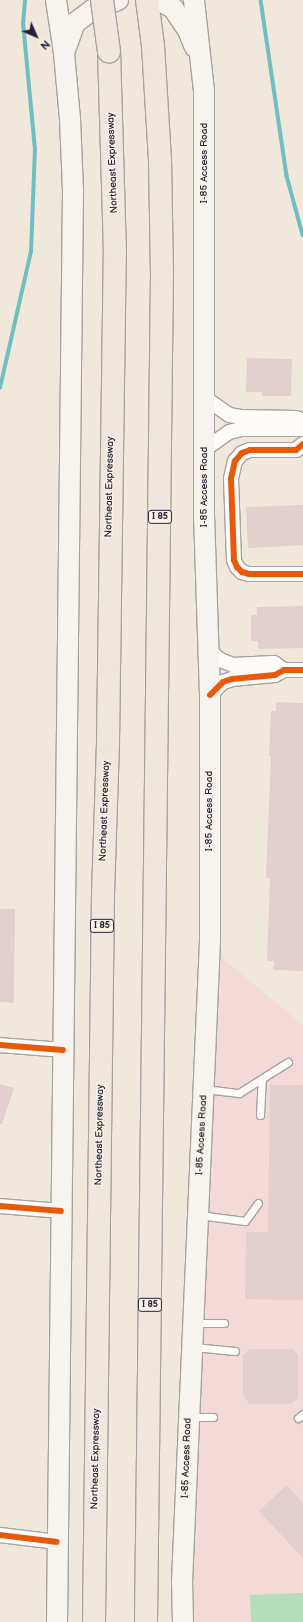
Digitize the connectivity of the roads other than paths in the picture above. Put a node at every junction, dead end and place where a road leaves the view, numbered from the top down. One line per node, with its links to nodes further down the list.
1 (102, 0): 40 (highway, Northeast Expressway / I 85, bridge)
2 (118, 0): 7 (main road)
3 (147, 0): 41 (highway, I 85)
4 (159, 0): 8 (main road)
5 (194, 0): 8 (main road, I-85 Access Road)
6 (57, 10): 7 (main road)
7 (64, 53): 22 (main road)
8 (202, 61): 9 (main road, I-85 Access Road)
9 (205, 398): 11 (street); 15 (main road, I-85 Access Road)
10 (303, 421): 12 (street)
11 (260, 423): 12 (street); 15 (street)
12 (285, 424): 13 (street)
13 (303, 429)
14 (303, 444): 16 (street)
15 (205, 450): 17 (main road, I-85 Access Road)
16 (303, 574)
17 (209, 651): 18 (street); 20 (main road, I-85 Access Road)
18 (252, 670): 19 (street); 20 (street)
19 (303, 670)
20 (210, 695): 25 (main road, I-85 Access Road)
21 (0, 1045): 22 (street)
22 (63, 1050): 29 (main road)
23 (288, 1062): 24 (lane)
24 (262, 1079): 25 (lane); 26 (lane)
25 (204, 1088): 30 (main road, I-85 Access Road)
26 (260, 1115)
27 (258, 1203): 30 (lane)
28 (0, 1206): 29 (street)
29 (61, 1211): 38 (main road)
30 (198, 1215): 31 (main road, I-85 Access Road)
31 (193, 1323): 32 (lane); 33 (main road, I-85 Access Road)
32 (224, 1323)
33 (192, 1347): 34 (lane); 36 (main road, I-85 Access Road)
34 (235, 1351)
35 (213, 1417): 36 (lane)
36 (189, 1418): 42 (main road, I-85 Access Road)
37 (0, 1535): 38 (street)
38 (57, 1542): 39 (main road)
39 (56, 1622)
40 (94, 1622)
41 (146, 1622)
42 (183, 1622)

